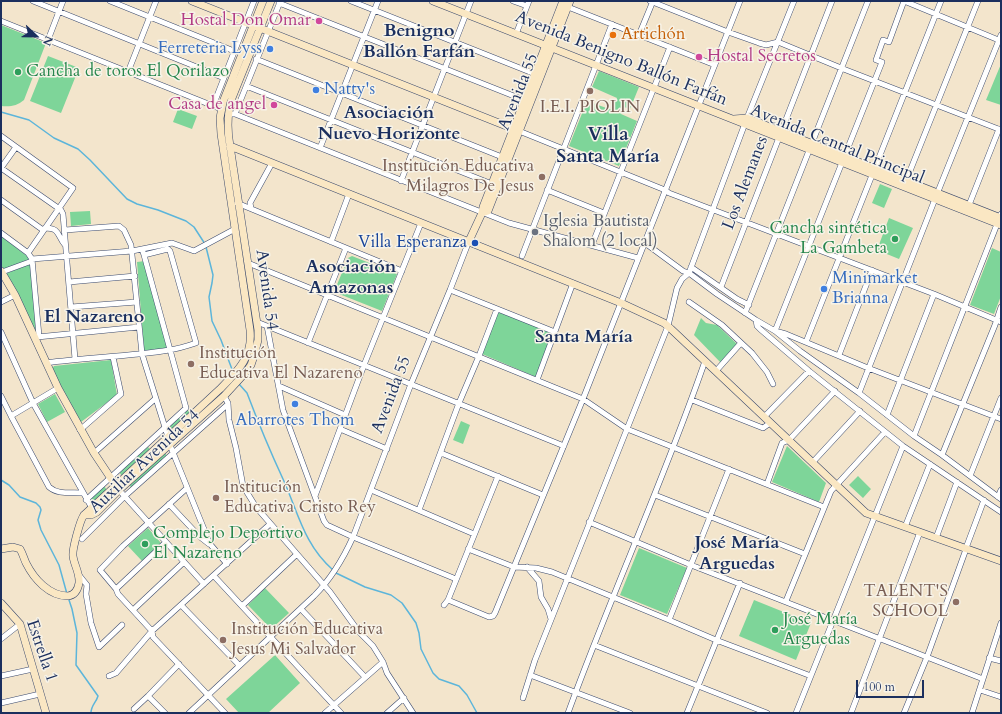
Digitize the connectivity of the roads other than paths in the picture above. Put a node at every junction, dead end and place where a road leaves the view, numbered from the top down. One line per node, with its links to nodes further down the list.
1 (33, 1): 26 (street)
2 (63, 1): 26 (street)
3 (110, 1): 29 (street)
4 (156, 1): 29 (street)
5 (192, 1): 31 (street)
6 (254, 1): 31 (street)
7 (263, 1): 33 (street, Avenida 54)
8 (271, 1): 33 (street, Avenida 54)
9 (350, 1): 25 (street)
10 (378, 1): 25 (street)
11 (433, 1): 27 (street, Avenida Benigno Ballón Farfán)
12 (471, 1): 27 (street)
13 (513, 1): 24 (street)
14 (652, 1): 36 (street); 38 (street)
15 (740, 1): 36 (street)
16 (794, 1): 43 (street)
17 (832, 1): 48 (street, Los Alemanes)
18 (868, 1): 54 (street)
19 (904, 1): 28 (street); 58 (street)
20 (941, 1): 28 (street)
21 (978, 1): 34 (street)
22 (280, 2): 35 (street); 39 (street)
23 (567, 3): 32 (street); 45 (street, Avenida 55)
24 (528, 4): 37 (street)
25 (374, 10): 39 (street); 42 (street)
26 (59, 12): 41 (street); 44 (street)
27 (465, 14): 37 (street, Avenida Benigno Ballón Farfán); 42 (street)
28 (936, 14): 34 (street); 61 (street)
29 (150, 17): 44 (street); 47 (street)
30 (1, 21): 41 (street)
31 (246, 22): 33 (street); 47 (street)
32 (612, 24): 38 (street); 52 (street)
33 (257, 27): 35 (street); 68 (street, Avenida 54); 69 (street, Avenida 54)
34 (968, 27): 40 (street); 65 (street)
35 (268, 31): 49 (street); 50 (street)
36 (728, 32): 43 (street); 51 (street)
37 (516, 34): 45 (street, Avenida Benigno Ballón Farfán)
38 (639, 35): 46 (street)
39 (364, 36): 50 (street); 53 (street)
40 (1000, 38): 70 (street)
41 (48, 40): 55 (street)
42 (454, 42): 53 (street); 56 (street)
43 (778, 42): 48 (street); 73 (street)
44 (139, 43): 55 (street); 57 (street)
45 (549, 47): 52 (street, Avenida Benigno Ballón Farfán); 56 (street, Avenida 55); 75 (street, Avenida 55)
46 (670, 47): 51 (street); 60 (street)
47 (234, 51): 57 (street)
48 (812, 55): 54 (street); 77 (street, Los Alemanes)
49 (256, 59): 59 (street); 62 (street)
50 (352, 64): 62 (street); 63 (street)
51 (715, 65): 67 (street)
52 (596, 66): 60 (street, Avenida Benigno Ballón Farfán); 83 (street)
53 (444, 68): 63 (street); 64 (street)
54 (842, 68): 58 (street); 81 (street)
55 (128, 72): 66 (street)
56 (535, 74): 64 (street, Avenida 55)
57 (224, 78): 66 (street)
58 (874, 80): 61 (street); 86 (street)
59 (246, 86): 69 (street); 72 (street)
60 (654, 89): 67 (street, Avenida Benigno Ballón Farfán); 89 (street)
61 (905, 92): 65 (street); 90 (street)
62 (342, 93): 72 (street); 74 (street)
63 (433, 97): 74 (street); 75 (street)
64 (524, 100): 75 (street, Avenida 55)
65 (936, 105): 70 (street); 92 (street)
66 (213, 106): 68 (street)
67 (699, 107): 71 (street, Avenida Benigno Ballón Farfán); 95 (street)
68 (221, 109): 99 (street, Avenida 54)
69 (231, 114): 79 (street, Avenida 54); 82 (street)
70 (968, 117): 76 (street); 97 (street)
71 (730, 119): 73 (street, Avenida Central Principal)
72 (331, 120): 82 (street); 84 (street)
73 (746, 122): 77 (street, Avenida Central Principal); 104 (street)
74 (423, 125): 84 (street); 85 (street)
75 (516, 130): 83 (street); 85 (street, Avenida 55); 105 (street, Avenida 55)
76 (1000, 130): 101 (street)
77 (779, 135): 81 (street, Avenida Central Principal); 108 (street, Los Alemanes)
78 (1, 136): 80 (street)
79 (230, 146): 87 (street); 100 (street, Avenida 54)
80 (16, 147): 88 (street); 103 (street)
81 (811, 147): 86 (street, Avenida Central Principal); 115 (street)
82 (320, 148): 91 (street)
83 (564, 148): 89 (street); 94 (street)
84 (412, 152): 91 (street); 93 (street)
85 (502, 157): 93 (street, Avenida 55)
86 (842, 159): 90 (street, Avenida Central Principal); 121 (street)
87 (272, 163): 96 (street); 102 (street)
88 (1, 168): 103 (street)
89 (621, 171): 95 (street); 106 (street)
90 (874, 172): 92 (street, Avenida Central Principal); 97 (street, Avenida Central Principal); 130 (street)
91 (401, 181): 105 (street)
92 (906, 181): 97 (street, Avenida Central Principal)
93 (492, 184): 105 (street, Avenida 55)
94 (548, 190): 106 (street); 113 (street)
95 (665, 190): 104 (street); 118 (street)
96 (349, 194): 109 (street); 117 (street)
97 (936, 196): 101 (street, Avenida Central Principal); 107 (street, Avenida Central Principal); 140 (street)
98 (1, 200): 111 (street)
99 (231, 202): 100 (street); 110 (street, Avenida 54)
100 (239, 204): 102 (street); 132 (street, Avenida 54)
101 (969, 205): 107 (street, Avenida Central Principal)
102 (251, 208): 117 (street)
103 (58, 209): 111 (street); 112 (street)
104 (713, 209): 108 (street); 133 (street)
105 (482, 213): 113 (street); 116 (street, Avenida 55)
106 (604, 213): 120 (street)
107 (1000, 220): 153 (street)
108 (746, 221): 115 (street); 142 (street, Los Alemanes)
109 (421, 223): 116 (street); 136 (street)
110 (235, 228): 123 (street); 218 (street, Avenida 54)
111 (44, 229): 119 (street); 125 (street)
112 (65, 230): 119 (street); 124 (street)
113 (532, 230): 120 (street); 128 (street)
114 (1, 233): 125 (street)
115 (777, 233): 121 (street); 151 (street)
116 (468, 241): 141 (street); 143 (street, Avenida 55)
117 (331, 242): 122 (street)
118 (644, 243): 129 (street); 137 (street)
119 (66, 245): 127 (street)
120 (592, 245): 129 (street)
121 (808, 246): 130 (street); 164 (street)
122 (346, 248): 136 (street); 146 (street)
123 (142, 249): 124 (street); 126 (street)
124 (132, 251): 127 (street); 138 (street)
125 (28, 253): 131 (street)
126 (144, 255): 173 (street); 173 (street)
127 (67, 256): 131 (street); 139 (street)
128 (522, 256)
129 (638, 258): 150 (street)
130 (840, 258): 134 (street); 170 (street)
131 (32, 260): 135 (street); 169 (street)
132 (248, 263): 146 (street); 160 (street, Avenida 54)
133 (691, 267): 137 (street); 142 (street)
134 (872, 270): 140 (street); 175 (street)
135 (1, 271): 144 (street)
136 (402, 271): 157 (street)
137 (689, 273): 156 (street); 162 (street)
138 (135, 276): 139 (street); 148 (street)
139 (69, 282): 152 (street)
140 (902, 282): 145 (street); 182 (street)
141 (573, 284): 150 (street); 166 (street)
142 (721, 286): 151 (street)
143 (450, 290): 155 (street); 168 (street, Avenida 55)
144 (14, 294): 147 (street); 169 (street)
145 (934, 294): 153 (street); 186 (street)
146 (327, 295): 157 (street); 171 (street)
147 (1, 302)
148 (137, 302): 152 (street); 163 (street)
149 (689, 302): 172 (street)
150 (621, 303): 162 (street); 198 (street)
151 (748, 305): 156 (street)
152 (71, 307): 167 (street)
153 (965, 307): 159 (street); 192 (street)
154 (1001, 307): 159 (street)
155 (497, 309): 166 (street); 176 (street)
156 (745, 313): 158 (street)
157 (384, 317): 168 (street); 181 (street)
158 (756, 320): 164 (street); 184 (street)
159 (998, 321): 203 (street)
160 (257, 322): 161 (street); 195 (street, Avenida 54)
161 (267, 326): 171 (street); 189 (street)
162 (668, 326): 179 (street); 214 (street)
163 (139, 327): 167 (street); 174 (street)
164 (774, 331): 170 (street); 193 (street)
165 (1, 332): 200 (street)
166 (555, 332): 185 (street)
167 (73, 333): 169 (street); 178 (street)
168 (431, 336): 176 (street); 187 (street, Avenida 55)
169 (37, 337): 180 (street)
170 (806, 342): 175 (street)
171 (308, 343): 181 (street)
172 (740, 344): 183 (street); 188 (street)
173 (170, 350): 174 (street); 212 (street, Auxiliar Avenida 54)
174 (142, 354): 177 (street); 196 (street)
175 (839, 355): 182 (street)
176 (479, 356): 185 (street); 201 (street)
177 (113, 357): 178 (street); 215 (street)
178 (75, 359): 180 (street)
179 (705, 361): 183 (street); 199 (street)
180 (46, 363): 190 (street)
181 (364, 365): 187 (street); 205 (street)
182 (868, 368): 186 (street); 193 (street)
183 (716, 371): 209 (street)
184 (809, 371): 191 (street); 209 (street)
185 (537, 380): 198 (street)
186 (901, 380): 192 (street); 206 (street)
187 (411, 384): 201 (street); 224 (street, Avenida 55)
188 (773, 384)
189 (278, 386): 205 (street); 246 (street)
190 (58, 388): 200 (street); 215 (street)
191 (835, 391): 204 (street); 219 (street)
192 (932, 392): 203 (street); 217 (street)
193 (859, 393): 206 (street)
194 (1, 396): 207 (street)
195 (224, 396): 202 (street); 220 (street, Avenida 54)
196 (155, 398): 212 (street); 225 (street)
197 (1001, 398): 208 (street)
198 (583, 399): 214 (street); 221 (street)
199 (692, 400): 211 (street); 223 (street)
200 (33, 403): 207 (street); 242 (street)
201 (459, 403): 221 (street); 227 (street)
202 (228, 405): 226 (street, Auxiliar Avenida 54); 259 (street)
203 (963, 405): 208 (street); 228 (street)
204 (860, 411): 216 (street); 229 (street)
205 (345, 415): 213 (street)
206 (887, 415): 217 (street)
207 (11, 416): 242 (street)
208 (994, 416): 210 (street); 233 (street)
209 (764, 417): 211 (street)
210 (1001, 419)
211 (770, 423): 219 (street)
212 (165, 428): 218 (street); 234 (street, Auxiliar Avenida 54)
213 (340, 429): 224 (street); 246 (street)
214 (627, 429): 223 (street); 258 (street)
215 (80, 430): 225 (street)
216 (885, 432): 222 (street); 237 (street)
217 (914, 436): 228 (street)
218 (168, 437): 238 (street, Avenida 54)
219 (789, 440): 229 (street); 236 (street)
220 (170, 444): 226 (street); 238 (street, Avenida 54)
221 (564, 446): 243 (street)
222 (903, 446): 230 (street); 256 (street)
223 (674, 448): 231 (street); 244 (street)
224 (387, 449): 240 (street, Avenida 55)
225 (94, 453): 234 (street)
226 (174, 453): 239 (street); 245 (street, Auxiliar Avenida 54)
227 (441, 453): 232 (street); 252 (street)
228 (942, 455): 233 (street)
229 (812, 463): 237 (street)
230 (930, 464): 235 (street); 260 (street)
231 (729, 469): 236 (street); 255 (street)
232 (498, 476): 243 (street); 262 (street)
233 (970, 476): 247 (street)
234 (109, 478): 238 (street); 248 (street, Auxiliar Avenida 54)
235 (957, 482): 249 (street); 264 (street)
236 (767, 484): 251 (street)
237 (837, 485): 251 (street); 256 (street)
238 (117, 488): 245 (street); 253 (street, Avenida 54)
239 (187, 488): 250 (street); 268 (street)
240 (371, 490): 252 (street); 263 (street, Avenida 55)
241 (1001, 490): 247 (street)
242 (82, 493): 248 (street)
243 (543, 495): 278 (street)
244 (655, 495): 255 (street); 267 (street)
245 (125, 496): 257 (street); 265 (street, Auxiliar Avenida 54)
246 (315, 496): 263 (street)
247 (1000, 498)
248 (86, 500): 253 (street)
249 (984, 500): 254 (street); 270 (street)
250 (169, 504): 257 (street); 268 (street)
251 (824, 507): 273 (street)
252 (419, 510): 262 (street)
253 (93, 511): 280 (street, Avenida 54)
254 (1001, 512)
255 (711, 517): 273 (street); 277 (street)
256 (874, 517): 260 (street); 299 (street)
257 (149, 522): 266 (street); 287 (street)
258 (589, 522): 267 (street); 282 (street)
259 (270, 524): 272 (street); 276 (street)
260 (905, 527): 261 (street)
261 (920, 532): 264 (street); 305 (street)
262 (474, 534): 269 (street)
263 (353, 537): 283 (street); 286 (street, Avenida 55)
264 (936, 538): 270 (street)
265 (82, 540)
266 (166, 542): 275 (street); 287 (street)
267 (636, 542): 277 (street); 288 (street)
268 (210, 544): 276 (street)
269 (468, 548): 278 (street); 283 (street)
270 (966, 548): 274 (street); 309 (street)
271 (1, 549): 280 (street)
272 (297, 554): 286 (street); 294 (street)
273 (805, 554): 290 (street)
274 (1001, 560)
275 (184, 562): 285 (street); 296 (street)
276 (227, 564): 281 (street)
277 (691, 565): 284 (street); 298 (street)
278 (514, 567): 279 (street); 289 (street)
279 (527, 567): 282 (street); 297 (street)
280 (79, 575): 301 (street)
281 (214, 576): 285 (street); 294 (street)
282 (567, 578): 288 (street); 297 (street)
283 (456, 579): 289 (street)
284 (740, 583): 290 (street); 307 (street)
285 (204, 584): 292 (street)
286 (324, 585): 295 (street, Avenida 55); 312 (street)
287 (116, 589): 296 (street)
288 (613, 598): 298 (street); 308 (street)
289 (448, 600): 293 (street)
290 (786, 601): 299 (street)
291 (1, 604): 300 (street, Estrella 1)
292 (181, 605): 303 (street); 314 (street)
293 (444, 605)
294 (242, 606): 304 (street)
295 (301, 608): 304 (street, Avenida 55); 320 (street)
296 (133, 610): 303 (street)
297 (551, 618): 316 (street)
298 (669, 620): 307 (street)
299 (834, 620): 305 (street); 319 (street)
300 (20, 624): 306 (street); 315 (street, Estrella 1)
301 (122, 625)
302 (1001, 625): 310 (street)
303 (152, 631): 313 (street); 318 (street)
304 (270, 636): 314 (street, Avenida 55); 332 (street)
305 (878, 637): 309 (street); 347 (street)
306 (1, 639)
307 (716, 640): 319 (street); 322 (street)
308 (594, 645): 322 (street); 324 (street)
309 (927, 657): 321 (street); 348 (street)
310 (989, 658): 311 (street); 321 (street)
311 (1001, 661)
312 (383, 662): 320 (street); 329 (street)
313 (179, 664): 326 (street); 327 (street)
314 (239, 665): 326 (street, Avenida 55)
315 (33, 669): 317 (street); 325 (street, Estrella 1)
316 (530, 675): 324 (street); 330 (street)
317 (1, 676)
318 (110, 676)
319 (811, 676): 346 (street)
320 (365, 677): 332 (street)
321 (983, 679): 323 (street)
322 (698, 686): 344 (street); 345 (street)
323 (980, 690): 328 (street); 349 (street)
324 (575, 692): 342 (street); 343 (street)
325 (40, 694): 331 (street); 334 (street, Estrella 1)
326 (208, 694): 336 (street, Avenida 55); 337 (street)
327 (148, 696): 333 (street); 335 (street)
328 (1001, 697)
329 (404, 698): 340 (street); 341 (street)
330 (524, 698)
331 (1, 703)
332 (334, 705): 338 (street); 339 (street)
333 (134, 709)
334 (46, 713)
335 (165, 713)
336 (189, 713)
337 (225, 713)
338 (325, 713)
339 (341, 713)
340 (387, 713)
341 (413, 713)
342 (568, 713)
343 (630, 713)
344 (687, 713)
345 (767, 713)
346 (796, 713)
347 (851, 713)
348 (904, 713)
349 (972, 713)

